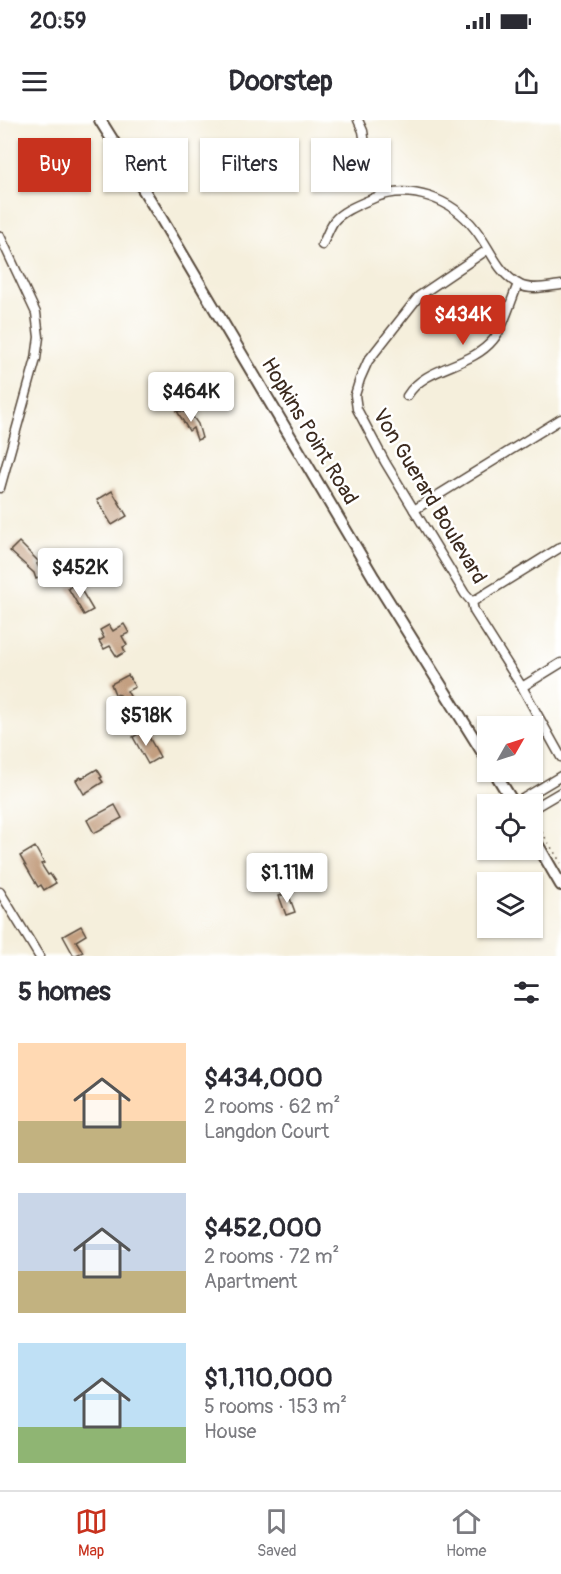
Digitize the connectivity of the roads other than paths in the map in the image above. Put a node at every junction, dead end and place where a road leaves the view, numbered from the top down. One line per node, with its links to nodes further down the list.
1 (100, 120): 17 (street, Hopkins Point Road)
2 (358, 120): 3 (street)
3 (382, 195): 5 (street); 6 (street)
4 (0, 236): 11 (street)
5 (322, 245)
6 (487, 250): 7 (street); 12 (street, Von Guerard Boulevard)
7 (518, 284): 8 (street); 9 (street)
8 (561, 285)
9 (406, 396)
10 (561, 419): 12 (street)
11 (0, 488)
12 (414, 510): 14 (street, Von Guerard Boulevard)
13 (561, 547): 14 (street)
14 (472, 602): 16 (street, Von Guerard Boulevard)
15 (561, 663): 16 (street)
16 (522, 687): 18 (street, Von Guerard Boulevard)
17 (477, 743)
18 (561, 757)
19 (561, 777): 21 (street)
20 (561, 792): 22 (street)
21 (531, 794)
22 (543, 805)
23 (543, 854): 24 (street)
24 (561, 885)
25 (0, 892): 26 (street)
26 (39, 956)

